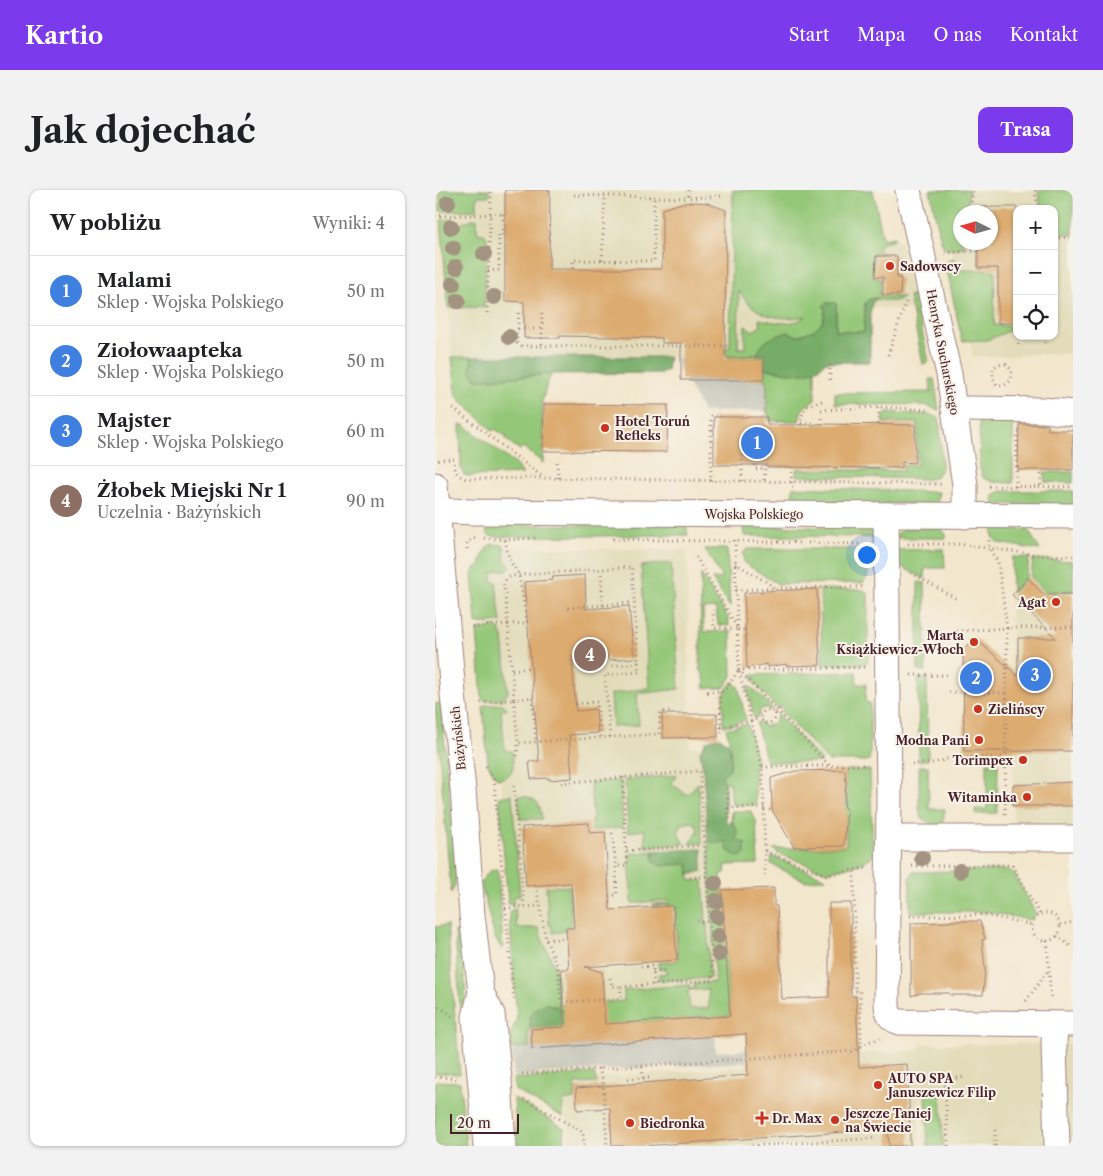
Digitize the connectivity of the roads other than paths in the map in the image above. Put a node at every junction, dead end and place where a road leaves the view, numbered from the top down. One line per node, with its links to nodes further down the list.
1 (908, 190): 7 (street, Henryka Sucharskiego)
2 (967, 409): 3 (street)
3 (1073, 413)
4 (435, 485): 5 (street, Bażyńskich)
5 (436, 509): 6 (street, Wojska Polskiego); 11 (street, Bażyńskich)
6 (886, 515): 7 (street, Wojska Polskiego); 9 (street)
7 (965, 516): 8 (street, Wojska Polskiego)
8 (1073, 516)
9 (889, 838): 10 (street); 12 (street)
10 (1073, 838)
11 (481, 992): 13 (street, Bażyńskich); 14 (street, Bażyńskich)
12 (1060, 1020): 15 (street)
13 (486, 1146)
14 (503, 1146)
15 (1057, 1146)

